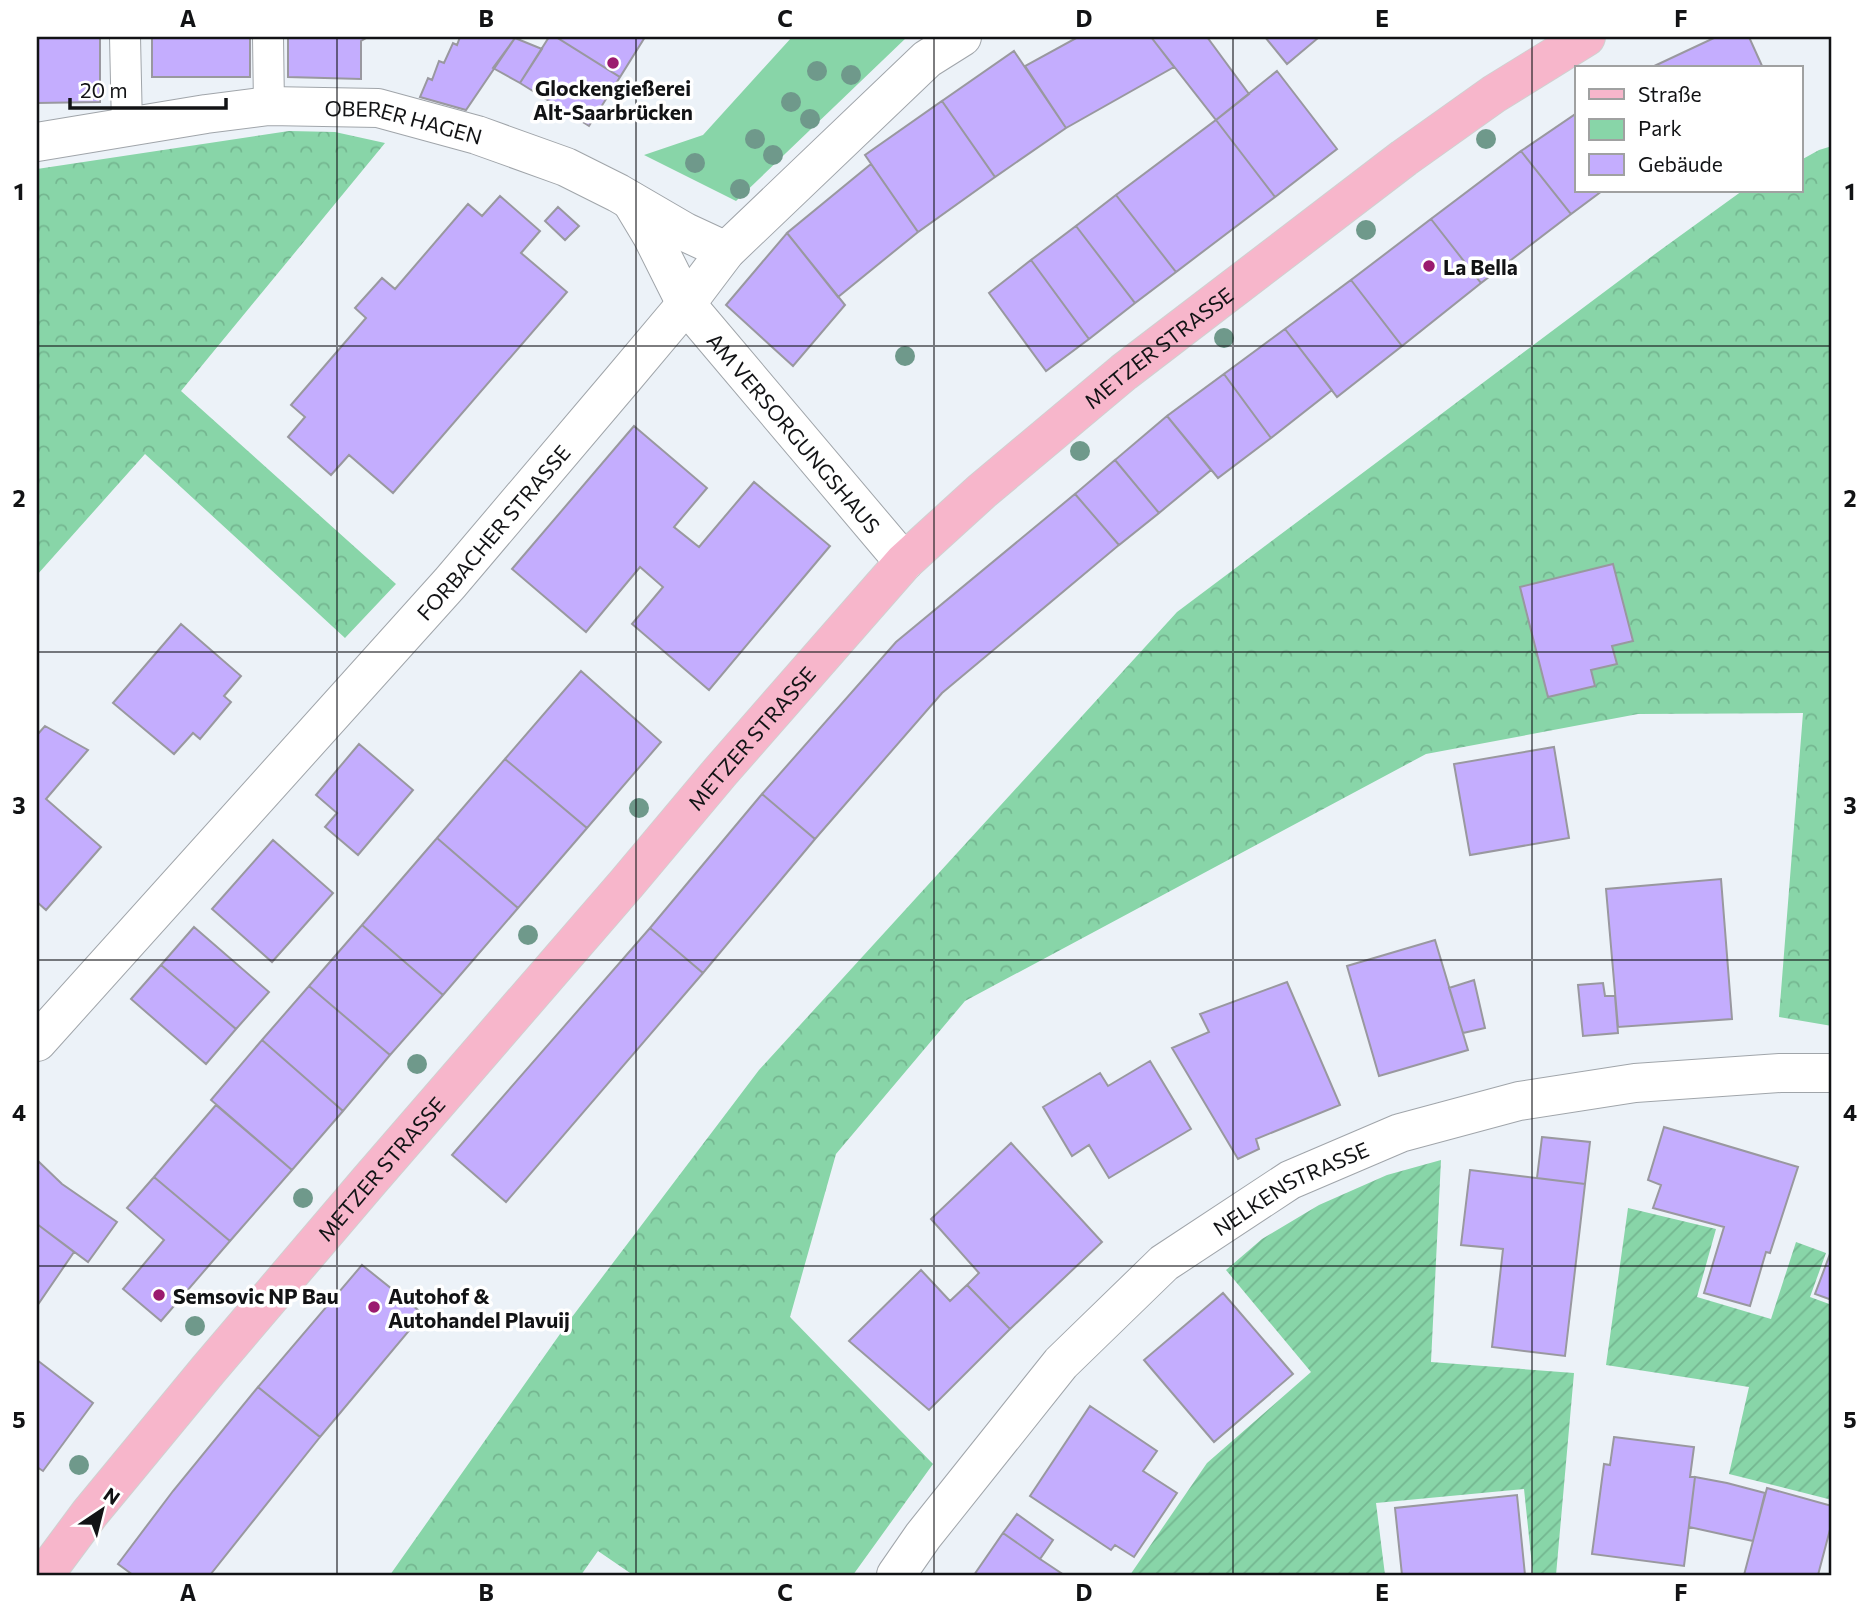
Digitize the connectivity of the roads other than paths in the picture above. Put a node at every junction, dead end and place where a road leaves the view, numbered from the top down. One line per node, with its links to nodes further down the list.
1 (125, 37): 6 (lane)
2 (268, 37): 5 (lane)
3 (962, 37): 9 (street, FORBACHER STRASSE)
4 (1586, 37): 11 (main road, METZER STRASSE)
5 (268, 106): 6 (street, OBERER HAGEN); 8 (street, OBERER HAGEN)
6 (127, 127): 7 (street, OBERER HAGEN)
7 (37, 142)
8 (631, 201): 9 (street, OBERER HAGEN); 10 (street)
9 (726, 251): 10 (street, FORBACHER STRASSE)
10 (685, 304): 11 (street, AM VERSORGUNGSHAUS); 12 (street, FORBACHER STRASSE)
11 (904, 562): 14 (main road, METZER STRASSE)
12 (37, 1042)
13 (1832, 1073): 15 (street, NELKENSTRASSE)
14 (44, 1575)
15 (896, 1575)

